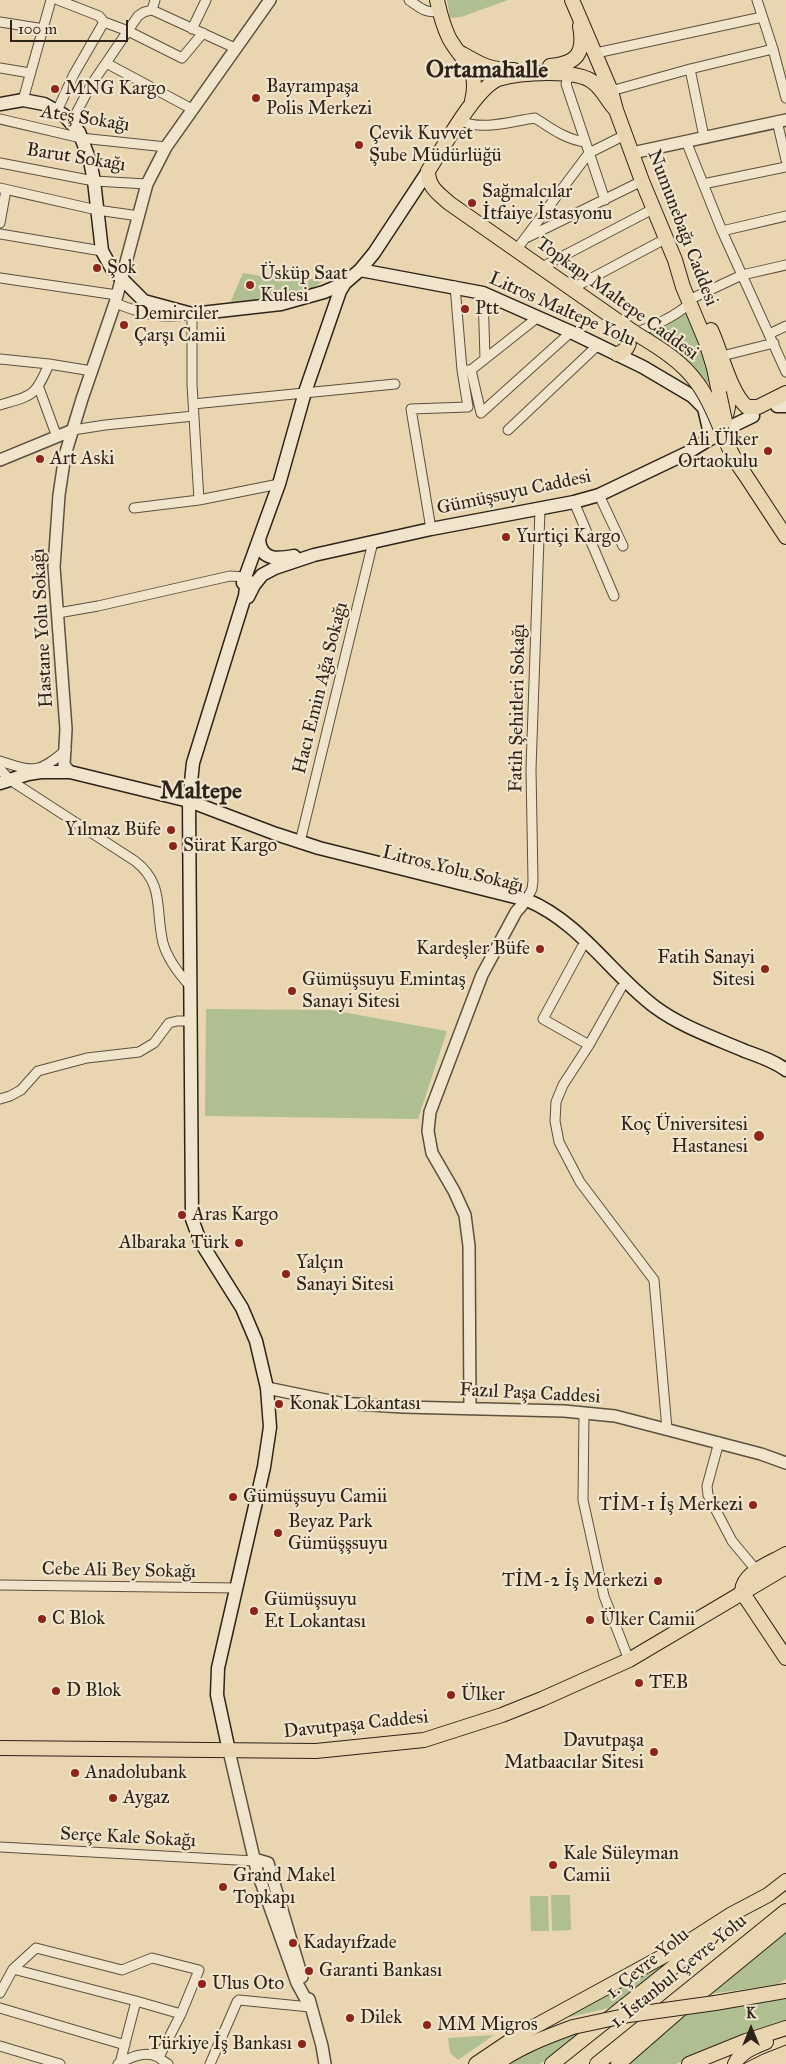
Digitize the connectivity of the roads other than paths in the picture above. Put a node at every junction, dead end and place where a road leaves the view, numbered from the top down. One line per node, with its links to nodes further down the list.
1 (51, 0): 16 (street)
2 (58, 0): 9 (street)
3 (155, 0): 11 (street)
4 (206, 0): 17 (street)
5 (270, 0): 20 (street, Hastane Yolu Sokağı)
6 (409, 0): 10 (street)
7 (572, 0): 12 (main road, Numunebağı Caddesi)
8 (757, 0): 13 (street)
9 (77, 3): 15 (street)
10 (438, 6): 22 (main road)
11 (152, 10): 17 (street); 18 (street)
12 (579, 16): 22 (main road); 23 (main road, Numunebağı Caddesi)
13 (762, 17): 21 (street); 23 (street)
14 (0, 22): 16 (street)
15 (104, 22): 18 (street); 36 (street)
16 (44, 29): 27 (street)
17 (192, 29): 19 (street)
18 (128, 31): 19 (street); 24 (street)
19 (203, 33): 20 (street)
20 (235, 48): 34 (street, Hastane Yolu Sokağı)
21 (773, 49): 26 (street); 30 (street)
22 (459, 52): 33 (main road)
23 (596, 53): 29 (main road, Numunebağı Caddesi)
24 (106, 63): 34 (street); 40 (street)
25 (0, 68): 27 (street)
26 (690, 69): 29 (street); 42 (street)
27 (30, 73): 31 (street)
28 (569, 73): 33 (main road); 35 (main road); 44 (street)
29 (612, 91): 35 (main road, Numunebağı Caddesi)
30 (786, 98)
31 (23, 100): 32 (main road); 36 (main road)
32 (0, 104)
33 (471, 104): 39 (main road)
34 (192, 109): 46 (street, Hastane Yolu Sokağı)
35 (616, 110): 41 (main road, Numunebağı Caddesi)
36 (57, 111): 40 (main road)
37 (0, 119): 43 (street, Ateş Sokağı)
38 (782, 120): 42 (street); 49 (street)
39 (461, 121): 44 (street); 52 (main road)
40 (71, 123): 43 (main road)
41 (625, 135): 47 (street); 48 (main road, Numunebağı Caddesi)
42 (704, 137): 45 (street)
43 (81, 138): 46 (street, Ateş Sokağı); 53 (main road)
44 (585, 142): 47 (street)
45 (686, 142): 48 (street); 56 (street)
46 (166, 147): 55 (street, Hastane Yolu Sokağı)
47 (589, 153): 58 (street); 66 (street)
48 (632, 153): 54 (main road, Numunebağı Caddesi)
49 (786, 160)
50 (0, 163): 53 (street, Barut Sokağı)
51 (786, 167): 56 (street)
52 (428, 171): 68 (main road, Topkapı Maltepe Caddesi); 72 (main road)
53 (94, 180): 55 (street, Barut Sokağı); 60 (main road)
54 (642, 181): 58 (street); 59 (main road, Numunebağı Caddesi)
55 (147, 184): 61 (street, Hastane Yolu Sokağı)
56 (703, 184): 64 (street)
57 (3, 189): 60 (street); 63 (street)
58 (605, 200): 66 (street)
59 (653, 209): 67 (main road, Numunebağı Caddesi); 71 (street)
60 (97, 210): 61 (street); 69 (main road)
61 (139, 216): 75 (street, Hastane Yolu Sokağı)
62 (786, 216): 64 (street)
63 (0, 223)
64 (722, 231): 73 (street)
65 (0, 234): 69 (street)
66 (527, 238): 68 (street)
67 (665, 239): 78 (street); 81 (main road, Numunebağı Caddesi)
68 (517, 249): 71 (main road, Topkapı Maltepe Caddesi)
69 (102, 251): 75 (main road)
70 (786, 266): 73 (street)
71 (542, 267): 78 (main road, Topkapı Maltepe Caddesi)
72 (360, 270): 76 (main road); 77 (main road, Litros Maltepe Yolu)
73 (742, 275): 81 (street); 87 (street)
74 (0, 278): 80 (street)
75 (121, 278): 80 (street, Hastane Yolu Sokağı); 82 (main road)
76 (344, 283): 82 (main road); 101 (main road)
77 (455, 286): 79 (main road, Litros Maltepe Yolu); 95 (street)
78 (574, 288): 85 (main road, Topkapı Maltepe Caddesi)
79 (483, 293): 83 (main road, Litros Maltepe Yolu); 93 (street)
80 (116, 299): 82 (street); 96 (street, Hastane Yolu Sokağı)
81 (692, 300): 85 (street); 91 (main road); 113 (main road, Numunebağı Caddesi, bridge)
82 (192, 314): 104 (street)
83 (538, 318): 86 (main road, Litros Maltepe Yolu); 93 (street)
84 (786, 326): 87 (street)
85 (631, 330): 90 (main road); 113 (main road, Topkapı Maltepe Caddesi, bridge)
86 (570, 332): 89 (main road, Litros Maltepe Yolu); 95 (street)
87 (769, 334): 88 (street)
88 (774, 343): 91 (street); 97 (street)
89 (598, 345): 90 (main road, Litros Maltepe Yolu); 109 (street)
90 (617, 354): 111 (main road, Litros Maltepe Yolu)
91 (722, 356): 98 (main road)
92 (0, 359): 94 (street)
93 (484, 359): 95 (street)
94 (49, 364): 96 (street); 100 (street)
95 (466, 370): 120 (street)
96 (92, 371): 108 (street, Hastane Yolu Sokağı)
97 (786, 372)
98 (730, 382): 102 (main road); 111 (main road)
99 (395, 384): 101 (street)
100 (39, 388): 105 (street); 110 (street)
101 (305, 392): 104 (street); 114 (main road)
102 (786, 393)
103 (783, 403): 107 (main road)
104 (194, 404): 106 (street)
105 (0, 405)
106 (194, 416): 108 (street); 116 (street)
107 (753, 416): 111 (main road, Gümüşsuyu Caddesi)
108 (73, 430): 110 (street); 128 (street, Hastane Yolu Sokağı)
109 (508, 430)
110 (57, 437): 112 (street)
111 (711, 438): 115 (main road, Gümüşsuyu Caddesi)
112 (0, 460)
113 (744, 474): 121 (main road, Topkapı Maltepe Caddesi)
114 (279, 484): 116 (street); 122 (main road)
115 (599, 496): 117 (main road, Gümüşsuyu Caddesi); 124 (street)
116 (199, 500): 118 (street)
117 (574, 502): 119 (main road, Gümüşsuyu Caddesi); 127 (street)
118 (134, 508)
119 (540, 509): 120 (main road, Gümüşsuyu Caddesi); 137 (street, Fatih Şehitleri Sokağı)
120 (431, 529): 123 (main road, Gümüşsuyu Caddesi)
121 (786, 537)
122 (259, 540): 125 (main road); 126 (main road)
123 (373, 542): 125 (main road, Gümüşsuyu Caddesi); 136 (street, Hacı Emin Ağa Sokağı)
124 (623, 546)
125 (314, 555): 129 (main road)
126 (245, 577): 128 (street); 129 (main road)
127 (614, 596)
128 (58, 612): 130 (street, Hastane Yolu Sokağı)
129 (224, 660): 135 (main road)
130 (66, 750): 133 (street, Hastane Yolu Sokağı); 134 (street)
131 (0, 761): 134 (street)
132 (0, 770): 134 (street)
133 (70, 772): 134 (main road, Litros Yolu Sokağı); 135 (main road, Litros Yolu Sokağı)
134 (12, 777): 139 (street)
135 (189, 801): 136 (main road, Litros Yolu Sokağı); 139 (main road)
136 (300, 845): 137 (main road, Litros Yolu Sokağı)
137 (524, 903): 138 (main road, Litros Yolu Sokağı); 143 (main road, Litros Yolu Sokağı); 146 (street)
138 (582, 947): 140 (main road, Litros Yolu Sokağı); 142 (street)
139 (190, 986): 141 (main road)
140 (621, 988): 142 (street); 143 (main road, Litros Yolu Sokağı)
141 (191, 1020): 144 (street); 145 (main road)
142 (589, 1045): 148 (street)
143 (783, 1073)
144 (0, 1099)
145 (267, 1388): 146 (street, Fazıl Paşa Caddesi); 155 (main road)
146 (470, 1409): 147 (street, Fazıl Paşa Caddesi)
147 (584, 1413): 148 (street, Fazıl Paşa Caddesi); 158 (street)
148 (667, 1429): 149 (street, Fazıl Paşa Caddesi)
149 (719, 1442): 150 (street, Fazıl Paşa Caddesi); 153 (street)
150 (786, 1463)
151 (786, 1554): 153 (main road, Davutpaşa Caddesi)
152 (786, 1567): 156 (main road, Davutpaşa Caddesi)
153 (757, 1570): 156 (main road, Davutpaşa Caddesi)
154 (0, 1585): 155 (street, Cebe Ali Bey Sokağı)
155 (237, 1588): 160 (main road)
156 (742, 1592): 157 (main road); 158 (main road, Davutpaşa Caddesi)
157 (786, 1658)
158 (629, 1660): 160 (main road, Davutpaşa Caddesi)
159 (0, 1748): 160 (main road, Davutpaşa Caddesi)
160 (229, 1752): 162 (street)
161 (0, 1846): 162 (street, Serçe Kale Sokağı)
162 (254, 1861): 173 (street)
163 (786, 1881): 164 (main road)
164 (768, 1895): 187 (main road); 190 (main road, 1. Çevre Yolu)
165 (786, 1911): 191 (main road, 1. İstanbul Çevre Yolu)
166 (786, 1923): 192 (main road)
167 (13, 1969): 170 (street); 172 (street); 175 (street)
168 (786, 1985): 171 (main road)
169 (786, 1991): 171 (main road)
170 (0, 1993)
171 (749, 1997): 178 (main road, bridge)
172 (136, 2001): 175 (street); 179 (street)
173 (310, 2006): 185 (street); 186 (street)
174 (0, 2008): 179 (street)
175 (181, 2014): 181 (street)
176 (786, 2028): 193 (main road)
177 (786, 2035): 194 (main road)
178 (530, 2044): 188 (main road); 189 (main road)
179 (125, 2045): 182 (street)
180 (0, 2046): 183 (street)
181 (159, 2057): 182 (street); 184 (street)
182 (119, 2063)
183 (60, 2064)
184 (168, 2064)
185 (210, 2064)
186 (325, 2064)
187 (476, 2064)
188 (488, 2064)
189 (496, 2064)
190 (552, 2064)
191 (596, 2064)
192 (618, 2064)
193 (689, 2064)
194 (734, 2064)

